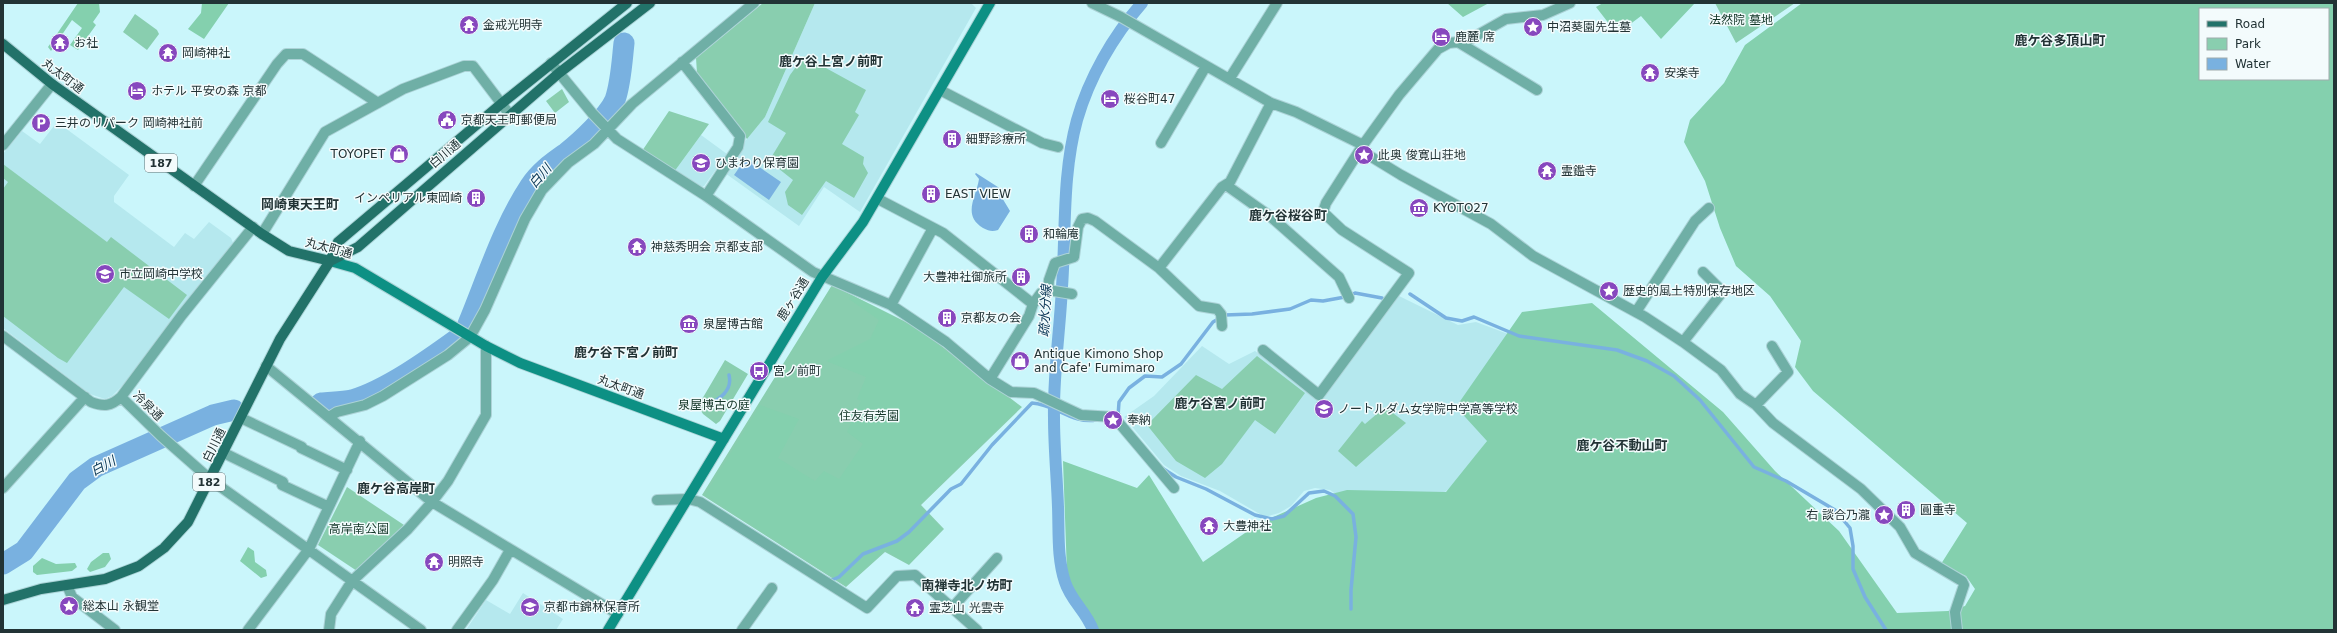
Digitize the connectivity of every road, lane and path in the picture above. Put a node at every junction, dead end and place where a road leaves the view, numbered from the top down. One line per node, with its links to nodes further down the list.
1 (627, 3): 11 (main road, 白川通 / 182)
2 (650, 3): 13 (main road, 白川通)
3 (754, 3): 10 (street)
4 (990, 3): 16 (street, 鹿ヶ谷通)
5 (1092, 3): 12 (street)
6 (1278, 3): 14 (street)
7 (1570, 3): 8 (street)
8 (1458, 42): 17 (street); 26 (street)
9 (3, 44): 15 (main road, 丸太町通 / 187)
10 (682, 62): 22 (street); 29 (street)
11 (551, 63): 13 (street); 20 (main road, 白川通 / 182)
12 (1206, 66): 14 (street); 23 (street)
13 (559, 73): 21 (main road, 白川通); 22 (street)
14 (1230, 78): 19 (street)
15 (52, 84): 24 (street); 28 (main road, 丸太町通 / 187)
16 (940, 90): 25 (street); 30 (street, 鹿ヶ谷通)
17 (1537, 90)
18 (378, 103): 20 (street); 28 (street); 34 (street)
19 (1271, 103): 26 (street); 27 (street)
20 (501, 104): 21 (street); 35 (main road, 白川通 / 182)
21 (510, 115): 35 (main road, 白川通)
22 (606, 128): 29 (street); 47 (street)
23 (1161, 143)
24 (3, 145)
25 (1058, 147)
26 (1361, 147): 44 (street); 51 (street)
27 (1226, 185): 36 (street); 41 (street)
28 (194, 186): 32 (main road, 丸太町通 / 187)
29 (706, 196): 38 (street)
30 (878, 199): 33 (street); 38 (street, 鹿ヶ谷通)
31 (1709, 208): 44 (street)
32 (253, 227): 34 (main road, 丸太町通 / 187); 55 (street)
33 (933, 228): 42 (street); 43 (street)
34 (262, 234): 35 (main road, 丸太町通 / 187)
35 (330, 261): 47 (street, 丸太町通); 52 (main road, 白川通 / 182)
36 (1159, 268): 39 (street); 45 (street)
37 (1703, 272): 48 (street)
38 (822, 277): 43 (street); 59 (street, 鹿ヶ谷通)
39 (1048, 290): 40 (street); 42 (street)
40 (1066, 293)
41 (1349, 295)
42 (1033, 304): 53 (street)
43 (891, 305): 53 (street)
44 (1636, 312): 48 (street)
45 (1222, 321)
46 (3, 336): 54 (street, 冷泉通)
47 (470, 337): 49 (street, 丸太町通); 57 (street)
48 (1683, 342): 56 (street)
49 (486, 346): 59 (street, 丸太町通); 68 (street)
50 (1772, 346): 56 (street)
51 (1263, 350)
52 (266, 366): 57 (street); 58 (main road, 白川通 / 182)
53 (990, 379): 65 (street)
54 (85, 397): 55 (street, 冷泉通); 64 (street)
55 (120, 397): 63 (street, 冷泉通)
56 (1756, 405): 87 (street)
57 (329, 417): 60 (street)
58 (241, 418): 61 (main road, 白川通 / 182); 62 (street)
59 (724, 439): 66 (street, 鹿ヶ谷通)
60 (360, 442): 62 (street); 68 (street)
61 (224, 453): 63 (main road, 白川通 / 182); 69 (street)
62 (347, 470): 69 (street)
63 (211, 480): 70 (street, 冷泉通); 74 (main road, 白川通 / 182)
64 (3, 488)
65 (1174, 488)
66 (688, 499): 67 (street); 77 (street); 78 (street, 鹿ヶ谷通)
67 (657, 500)
68 (432, 502): 71 (street); 73 (street)
69 (329, 507): 70 (street)
70 (309, 549): 73 (street, 冷泉通); 80 (street)
71 (510, 550): 78 (street); 83 (street)
72 (997, 558): 77 (street)
73 (352, 580): 81 (street); 82 (street, 冷泉通)
74 (67, 585): 76 (main road, 白川通 / 182); 79 (street)
75 (772, 588): 85 (street)
76 (3, 600)
77 (952, 608): 86 (street)
78 (618, 614): 84 (street, 鹿ヶ谷通)
79 (115, 630)
80 (248, 630)
81 (329, 630)
82 (421, 630)
83 (457, 630)
84 (608, 630)
85 (742, 630)
86 (977, 630)
87 (1957, 630)

